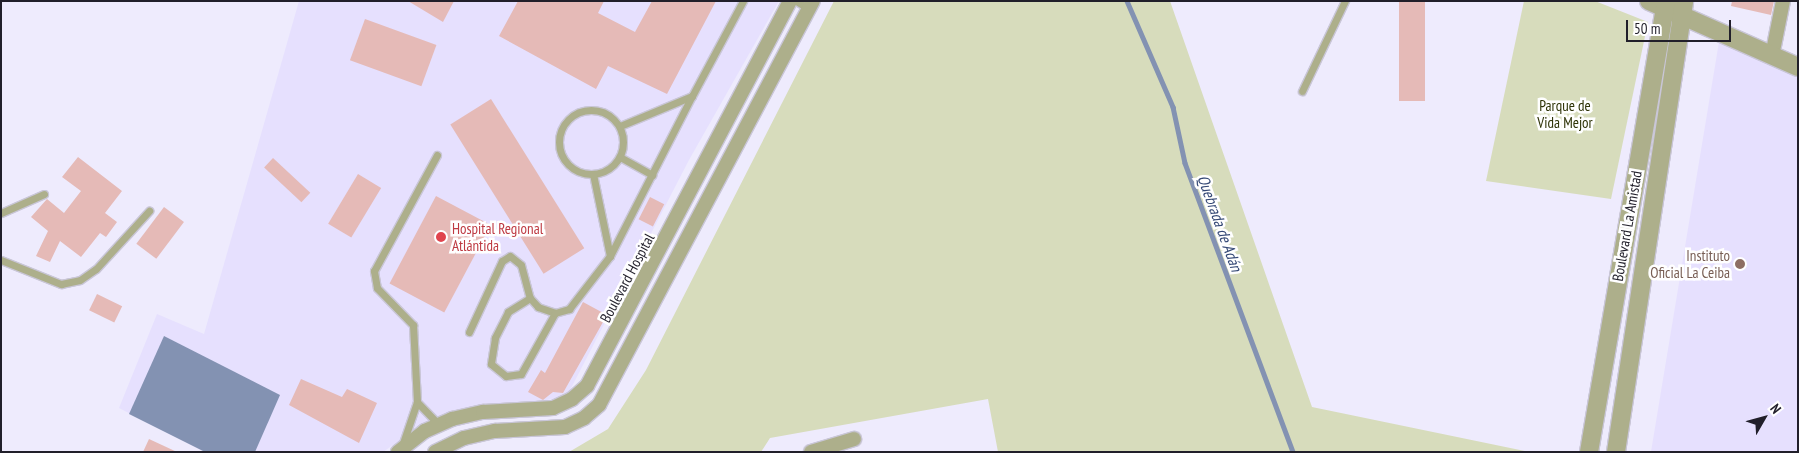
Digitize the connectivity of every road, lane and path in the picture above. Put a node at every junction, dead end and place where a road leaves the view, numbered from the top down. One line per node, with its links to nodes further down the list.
1 (743, 1): 12 (lane)
2 (790, 1): 27 (street, Boulevard Hospital)
3 (796, 1): 7 (lane)
4 (1345, 1): 11 (lane)
5 (1783, 1): 9 (street)
6 (1660, 3): 8 (street); 32 (street, Boulevard La Amistad)
7 (811, 5): 30 (street)
8 (1683, 8): 9 (street); 33 (street, Boulevard La Amistad)
9 (1772, 56): 10 (street)
10 (1798, 67)
11 (1302, 91)
12 (692, 96): 13 (lane); 17 (lane)
13 (620, 126): 15 (lane); 16 (lane)
14 (437, 155): 26 (lane)
15 (620, 157): 16 (lane); 17 (lane)
16 (593, 174): 21 (lane)
17 (652, 175): 21 (lane)
18 (44, 194): 20 (lane)
19 (149, 211): 22 (lane)
20 (1, 213)
21 (610, 256): 24 (lane)
22 (1, 260)
23 (530, 298): 24 (lane); 24 (lane); 25 (lane)
24 (555, 313)
25 (469, 332)
26 (417, 402): 27 (lane); 29 (lane)
27 (439, 425): 29 (street, Boulevard Hospital)
28 (854, 439): 31 (street)
29 (400, 450)
30 (435, 452)
31 (811, 452)
32 (1590, 452)
33 (1616, 452)

